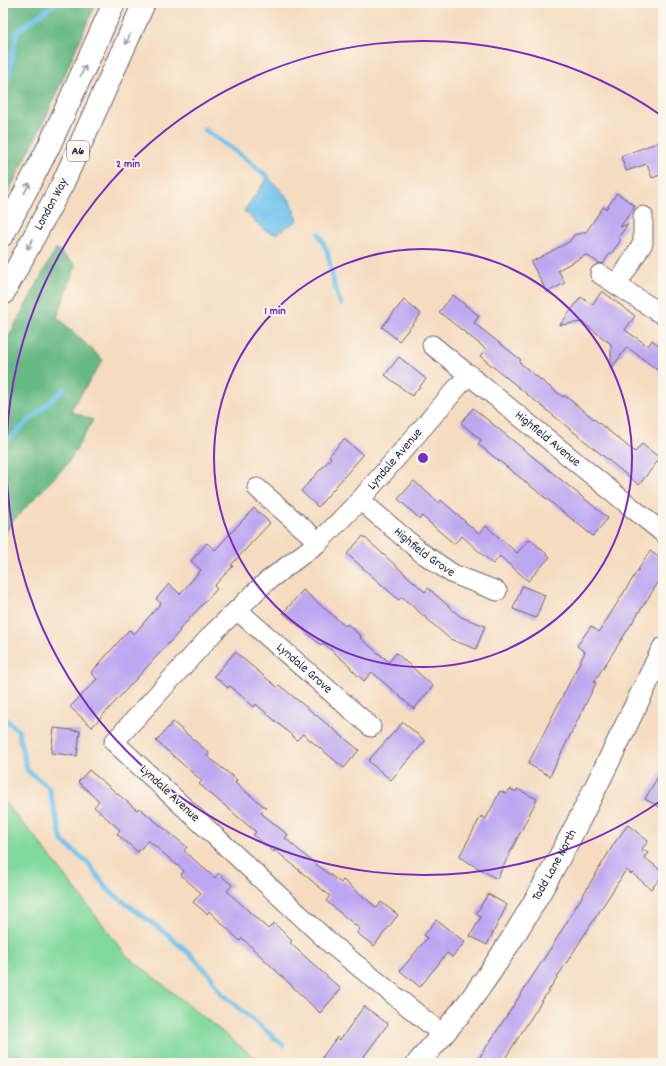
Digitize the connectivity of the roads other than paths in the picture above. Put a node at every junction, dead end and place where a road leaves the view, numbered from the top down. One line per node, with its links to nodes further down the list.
1 (114, 3): 4 (main road, A6, one-way to 1)
2 (144, 3): 7 (main road, London Way / A6, one-way to 7)
3 (643, 216): 6 (street)
4 (3, 235)
5 (600, 274): 6 (street)
6 (617, 285): 8 (street)
7 (3, 294)
8 (663, 315)
9 (432, 345): 10 (street, Highfield Avenue)
10 (469, 374): 12 (street, Lyndale Avenue); 13 (street, Highfield Avenue)
11 (257, 488): 14 (street)
12 (360, 500): 14 (street, Lyndale Avenue); 15 (street, Highfield Grove)
13 (663, 533)
14 (319, 542): 16 (street, Lyndale Avenue)
15 (497, 591)
16 (238, 610): 18 (street, Lyndale Grove); 19 (street, Lyndale Avenue)
17 (663, 649): 19 (main road, Todd Lane North)
18 (370, 727)
19 (442, 1034): 20 (main road, Todd Lane North)
20 (418, 1063)

